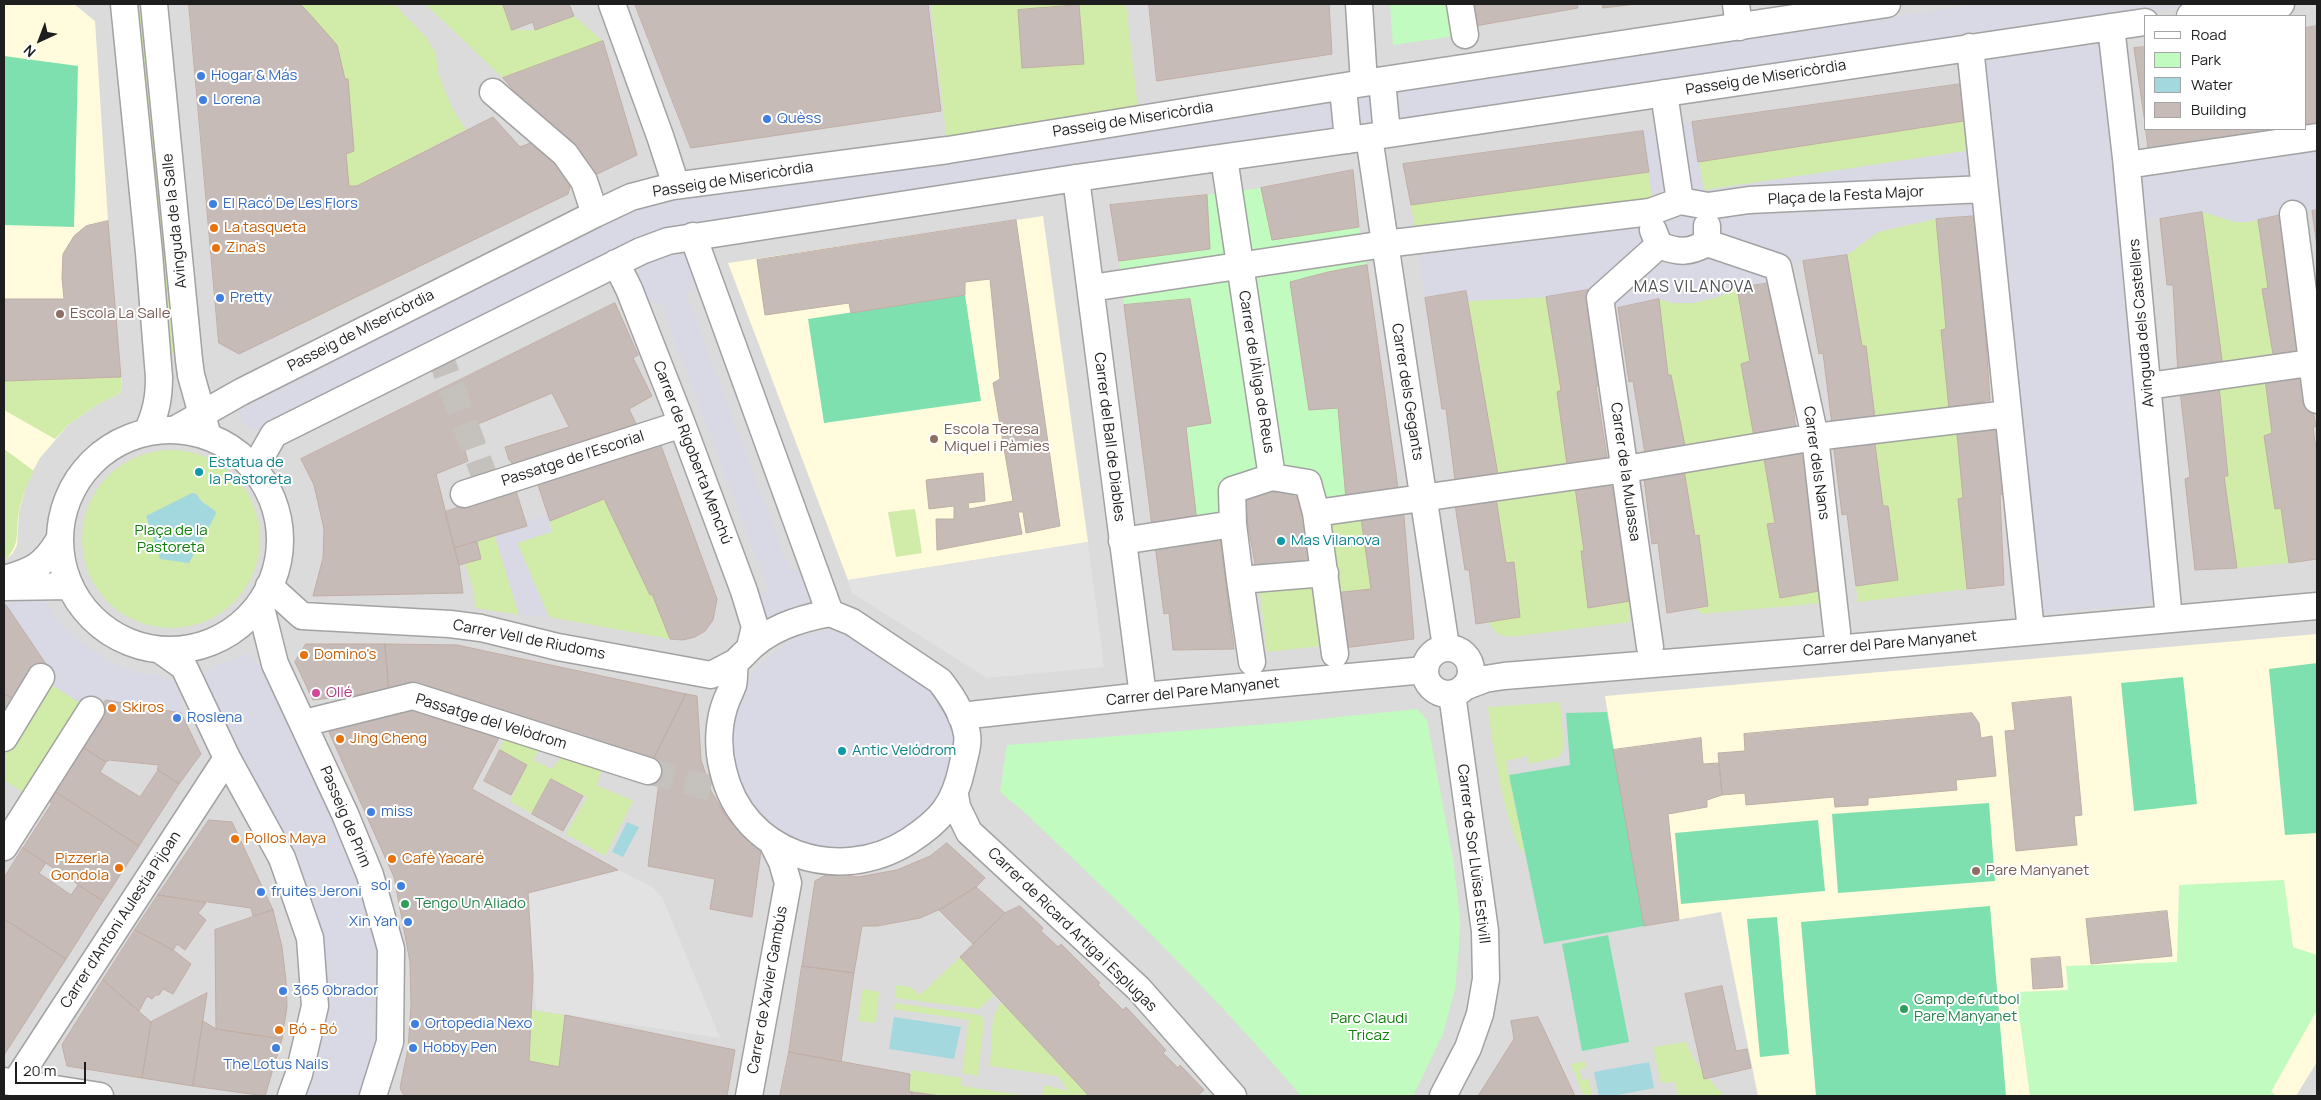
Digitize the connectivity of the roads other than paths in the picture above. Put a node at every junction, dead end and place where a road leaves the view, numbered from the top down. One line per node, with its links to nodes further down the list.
1 (124, 4): 43 (street, Avinguda de la Salle)
2 (154, 4): 42 (street, Avinguda de la Salle)
3 (612, 4): 23 (street)
4 (1359, 4): 14 (street)
5 (1460, 4): 12 (street)
6 (1887, 4): 8 (street, Passeig de Misericòrdia)
7 (2281, 4): 9 (street)
8 (1738, 15): 14 (street, Passeig de Misericòrdia)
9 (2198, 15)
10 (2144, 22): 11 (street, Passeig de Misericòrdia)
11 (2111, 27): 13 (street, Passeig de Misericòrdia); 21 (street, Avinguda dels Castellers)
12 (1465, 34)
13 (1970, 47): 16 (street, Passeig de Misericòrdia); 24 (street)
14 (1363, 84): 18 (street); 18 (street); 23 (street, Passeig de Misericòrdia)
15 (493, 92): 28 (street)
16 (1664, 93): 18 (street, Passeig de Misericòrdia); 25 (street)
17 (2290, 134): 19 (street); 21 (street)
18 (1368, 137): 20 (street, Passeig de Misericòrdia); 32 (street, Carrer dels Gegants)
19 (2317, 137)
20 (1224, 158): 22 (street, Passeig de Misericòrdia); 35 (street, Carrer de l'Àliga de Reus)
21 (2127, 165): 38 (street, Avinguda dels Castellers)
22 (1076, 178): 30 (street, Passeig de Misericòrdia); 36 (street, Carrer del Ball de Diables)
23 (673, 186): 28 (street, Passeig de Misericòrdia)
24 (1984, 190): 26 (street, Plaça de la Festa Major); 40 (street)
25 (1680, 201): 26 (street, Plaça de la Festa Major); 27 (street)
26 (1708, 206): 31 (street)
27 (1650, 212): 32 (street); 33 (street)
28 (595, 214): 42 (street, Passeig de Misericòrdia)
29 (2293, 214): 37 (street)
30 (693, 236): 34 (street, Passeig de Misericòrdia); 63 (street)
31 (1707, 243): 33 (street); 44 (street, Carrer dels Nans)
32 (1385, 244): 35 (street); 49 (street, Carrer dels Gegants)
33 (1659, 245): 46 (street, Carrer de la Mulassa)
34 (616, 263): 41 (street, Carrer de Rigoberta Menchú); 45 (street, Passeig de Misericòrdia)
35 (1240, 267): 36 (street); 47 (street, Carrer de l'Àliga de Reus)
36 (1090, 288): 53 (street, Carrer del Ball de Diables)
37 (2315, 363): 38 (street); 39 (street)
38 (2148, 386): 62 (street, Avinguda dels Castellers)
39 (2317, 400)
40 (2008, 414): 44 (street); 64 (street)
41 (682, 424): 48 (street, Passatge de l'Escorial); 70 (street, Carrer de Rigoberta Menchú)
42 (205, 425): 43 (street); 45 (street)
43 (147, 432): 52 (street)
44 (1815, 437): 46 (street); 65 (street, Carrer dels Nans)
45 (254, 469): 60 (street)
46 (1626, 469): 49 (street); 67 (street, Carrer de la Mulassa)
47 (1272, 477): 50 (street); 51 (street)
48 (464, 494)
49 (1424, 499): 50 (street); 66 (street, Carrer dels Gegants)
50 (1316, 513): 54 (street)
51 (1233, 524): 53 (street); 56 (street)
52 (59, 540): 55 (street); 57 (street)
53 (1122, 541): 75 (street, Carrer del Ball de Diables)
54 (1325, 573): 56 (street); 69 (street)
55 (4, 579)
56 (1240, 580): 71 (street)
57 (70, 586): 58 (street); 68 (street)
58 (4, 587)
59 (2317, 588): 62 (street, Carrer del Pare Manyanet)
60 (264, 595): 68 (street); 70 (street, Carrer Vell de Riudoms); 78 (street, Passeig de Prim)
61 (2317, 606): 62 (street, Carrer del Pare Manyanet)
62 (2168, 610): 64 (street, Carrer del Pare Manyanet)
63 (830, 613): 70 (street, Carrer Vell de Riudoms); 77 (street)
64 (2030, 623): 65 (street, Carrer del Pare Manyanet); 74 (street, Carrer del Pare Manyanet)
65 (1837, 632): 67 (street, Carrer del Pare Manyanet)
66 (1446, 647): 72 (street); 74 (street)
67 (1650, 647): 74 (street, Carrer del Pare Manyanet)
68 (160, 650): 80 (street)
69 (1335, 654)
70 (743, 655): 85 (street, Carrer de Rigoberta Menchú)
71 (1252, 662)
72 (1424, 670): 74 (street); 75 (street, Carrer del Pare Manyanet)
73 (41, 678): 79 (street)
74 (1463, 683): 95 (street, Carrer de Sor Lluïsa Estivill)
75 (1143, 696): 77 (street, Carrer del Pare Manyanet)
76 (91, 710): 86 (street)
77 (961, 716): 82 (street)
78 (304, 724): 81 (street, Passatge del Velòdrom); 92 (street, Passeig de Prim)
79 (4, 738)
80 (227, 758): 89 (street, Carrer d'Antoni Aulestia Pijoan); 91 (street)
81 (648, 771)
82 (955, 794): 83 (street); 84 (street, Carrer de Ricard Artiga i Esplugas)
83 (927, 830): 84 (street); 87 (street)
84 (969, 832): 94 (street, Carrer de Ricard Artiga i Esplugas)
85 (772, 842): 87 (street); 88 (street, Carrer de Xavier Gambús)
86 (4, 847)
87 (818, 860): 88 (street)
88 (788, 883): 93 (street, Carrer de Xavier Gambús)
89 (9, 1082): 90 (street)
90 (100, 1096)
91 (291, 1096)
92 (373, 1096)
93 (749, 1096)
94 (1233, 1096)
95 (1443, 1096)

